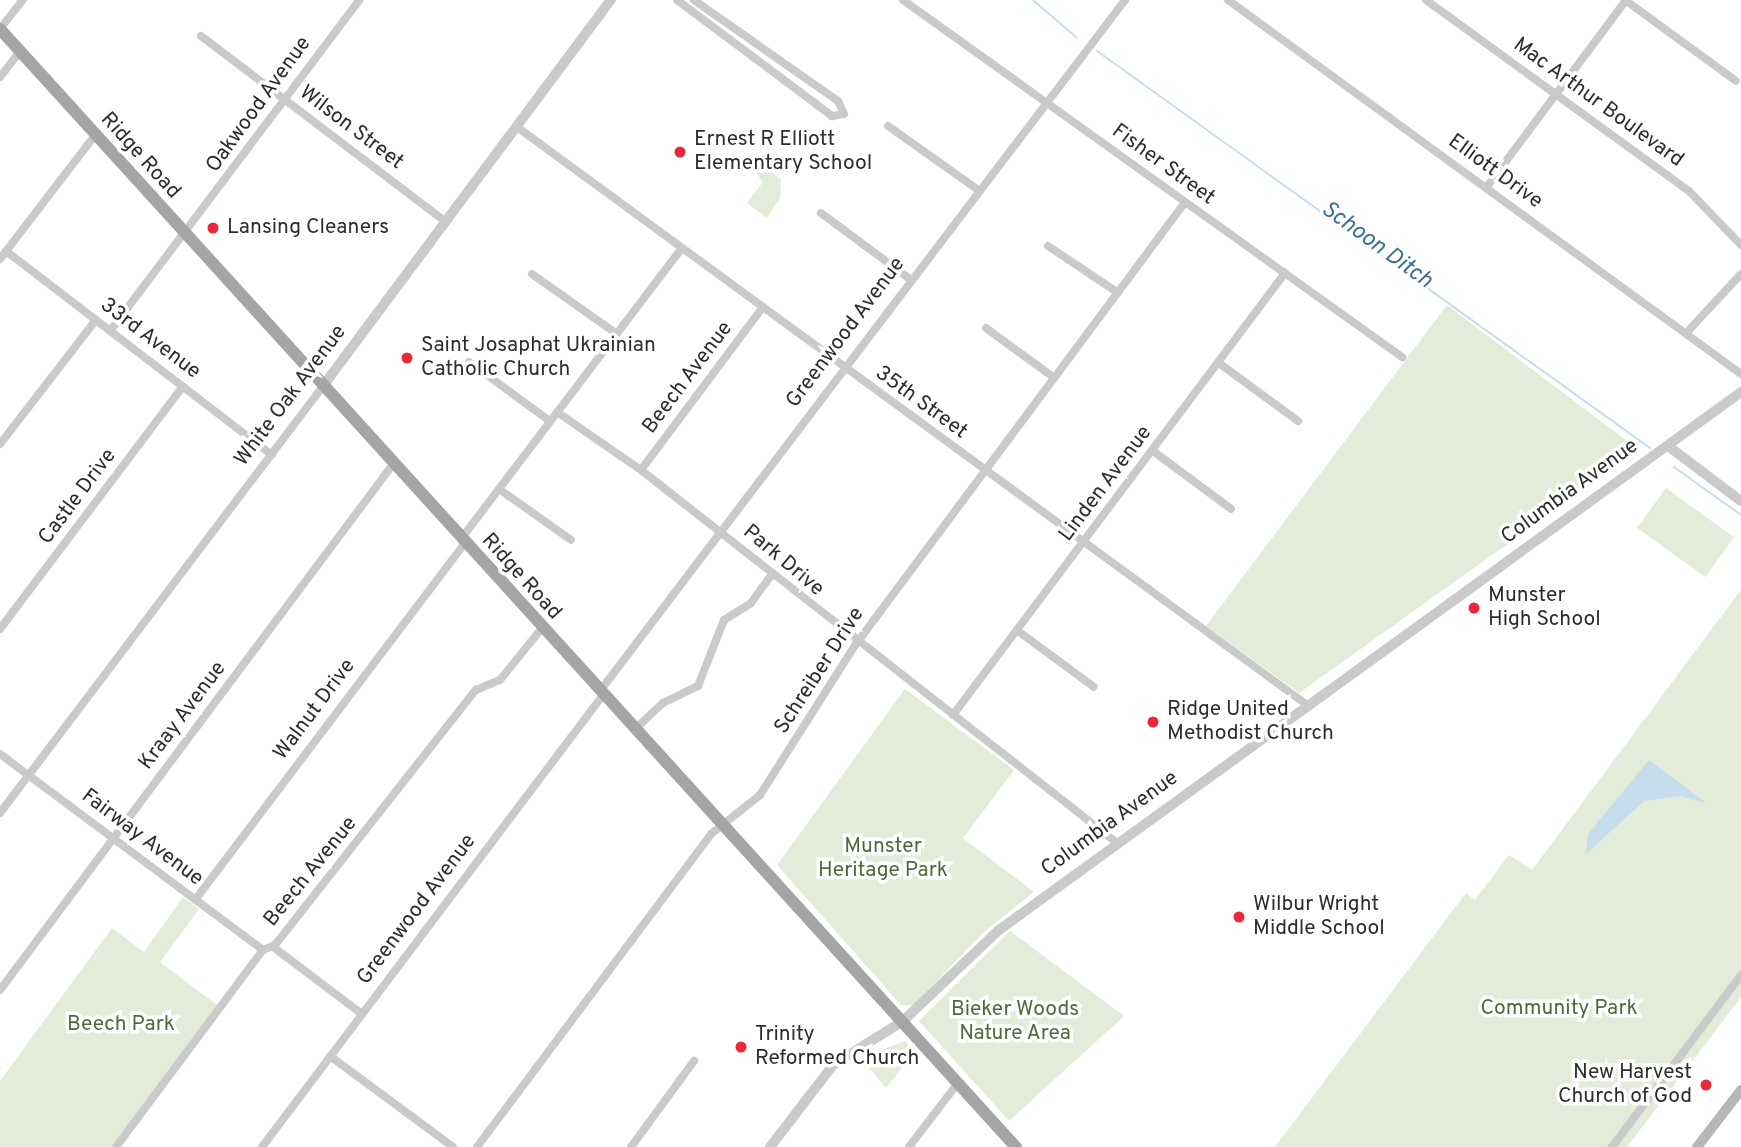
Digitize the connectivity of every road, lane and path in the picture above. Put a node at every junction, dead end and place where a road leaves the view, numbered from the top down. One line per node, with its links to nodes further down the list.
1 (23, 0): 11 (street)
2 (359, 0): 17 (street, Oakwood Avenue)
3 (611, 0): 20 (street, White Oak Avenue)
4 (677, 0): 5 (street)
5 (694, 0)
6 (903, 0): 18 (street, Fisher Street)
7 (1125, 0): 18 (street, Greenwood Avenue)
8 (1228, 0): 22 (street, Elliott Drive)
9 (1426, 0): 16 (street, Mac Arthur Boulevard)
10 (1625, 0): 15 (street); 16 (street)
11 (0, 29): 13 (main road, Ridge Road)
12 (201, 36): 17 (street, Wilson Street)
13 (20, 51): 14 (street); 21 (main road, Ridge Road)
14 (0, 76)
15 (1736, 81)
16 (1556, 94): 22 (street); 28 (street, Mac Arthur Boulevard)
17 (285, 99): 26 (street, Wilson Street); 27 (street, Oakwood Avenue)
18 (1043, 102): 23 (street, Greenwood Avenue); 24 (street, Fisher Street)
19 (888, 126): 23 (street)
20 (517, 127): 26 (street, White Oak Avenue); 30 (street, 35th Street)
21 (95, 135): 27 (main road, Ridge Road); 31 (street)
22 (1486, 188): 41 (street, Elliott Drive)
23 (977, 189): 36 (street, Greenwood Avenue)
24 (1183, 205): 33 (street, Fisher Street); 37 (street, Schreiber Drive)
25 (821, 213): 36 (street)
26 (446, 222): 51 (street, White Oak Avenue)
27 (185, 235): 42 (street, Oakwood Avenue); 51 (main road, Ridge Road)
28 (1741, 245)
29 (1048, 246): 37 (street)
30 (682, 248): 38 (street, 35th Street); 43 (street, Walnut Drive)
31 (6, 251): 32 (street); 39 (street, 33rd Avenue)
32 (0, 259)
33 (1285, 273): 44 (street, Fisher Street); 46 (street, Linden Avenue)
34 (532, 274): 43 (street)
35 (1741, 274): 41 (street)
36 (910, 278): 47 (street, Greenwood Avenue)
37 (1117, 292): 49 (street, Schreiber Drive)
38 (763, 307): 47 (street, 35th Street); 61 (street, Beech Avenue)
39 (96, 320): 42 (street, 33rd Avenue); 56 (street)
40 (986, 328): 49 (street)
41 (1689, 330): 48 (street, Elliott Drive)
42 (110, 331): 50 (street, 33rd Avenue)
43 (617, 334): 53 (street, Walnut Drive)
44 (1402, 357)
45 (469, 362): 54 (street)
46 (1219, 363): 55 (street); 58 (street, Linden Avenue)
47 (842, 367): 62 (street, 35th Street); 66 (street, Greenwood Avenue)
48 (1741, 374)
49 (1053, 377): 62 (street, Schreiber Drive)
50 (183, 386): 59 (street, 33rd Avenue); 72 (street, Castle Drive)
51 (323, 386): 59 (street, White Oak Avenue); 60 (main road, Ridge Road)
52 (1741, 392): 57 (street, Columbia Avenue)
53 (557, 412): 54 (street, Walnut Drive); 61 (street, Park Drive)
54 (550, 421): 63 (street, Walnut Drive)
55 (1298, 421)
56 (0, 444)
57 (1668, 446): 64 (street); 77 (street, Columbia Avenue)
58 (1153, 451): 65 (street); 69 (street, Linden Avenue)
59 (272, 454): 81 (street, White Oak Avenue)
60 (394, 463): 68 (main road, Ridge Road); 84 (street, Kraay Avenue)
61 (641, 470): 66 (street, Park Drive)
62 (984, 470): 69 (street, 35th Street); 74 (street, Schreiber Drive)
63 (499, 489): 67 (street); 68 (street, Walnut Drive)
64 (1741, 501)
65 (1231, 509)
66 (719, 530): 70 (street, Park Drive); 76 (street, Greenwood Avenue)
67 (571, 540)
68 (463, 541): 71 (main road, Ridge Road); 86 (street, Walnut Drive)
69 (1083, 542): 73 (street, Linden Avenue); 77 (street, 35th Street)
70 (771, 575): 74 (street, Park Drive); 79 (street)
71 (542, 628): 76 (main road, Ridge Road); 87 (street, Beech Avenue)
72 (0, 629)
73 (1018, 631): 75 (street); 78 (street, Linden Avenue)
74 (856, 644): 78 (street, Park Drive); 83 (street, Schreiber Drive)
75 (1094, 687)
76 (601, 693): 79 (main road, Ridge Road); 90 (street, Greenwood Avenue)
77 (1307, 705): 85 (street, Columbia Avenue)
78 (953, 715): 85 (street, Park Drive)
79 (635, 729): 83 (main road, Ridge Road)
80 (0, 754): 81 (street, Fairway Avenue)
81 (29, 775): 82 (street, White Oak Avenue); 84 (street, Fairway Avenue)
82 (0, 813)
83 (722, 823): 91 (main road, Ridge Road); 99 (street, Schreiber Drive)
84 (113, 838): 86 (street, Fairway Avenue); 89 (street, Kraay Avenue)
85 (1116, 842): 91 (street, Columbia Avenue)
86 (195, 900): 87 (street, Fairway Avenue)
87 (267, 948): 90 (street, Fairway Avenue); 96 (street, Beech Avenue)
88 (1741, 975): 104 (street)
89 (0, 990)
90 (362, 1014): 92 (street, Greenwood Avenue)
91 (903, 1021): 94 (main road, Ridge Road); 101 (street, Columbia Avenue)
92 (330, 1056): 97 (street, Greenwood Avenue); 98 (street)
93 (694, 1061): 100 (street)
94 (958, 1083): 102 (street); 103 (main road, Ridge Road)
95 (1739, 1097): 105 (main road)
96 (117, 1147)
97 (262, 1147)
98 (453, 1147)
99 (477, 1147)
100 (631, 1147)
101 (770, 1147)
102 (909, 1147)
103 (1016, 1147)
104 (1612, 1147)
105 (1698, 1147)

